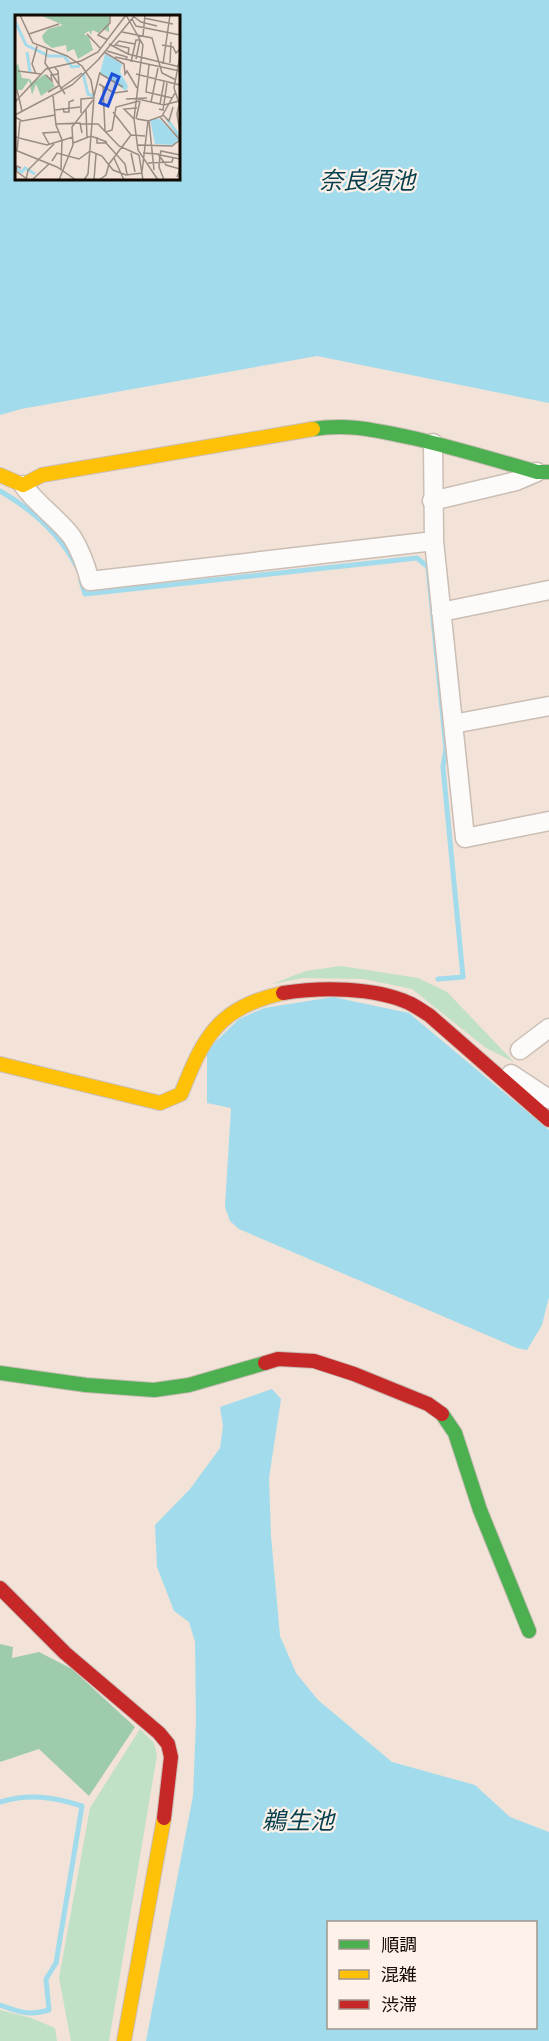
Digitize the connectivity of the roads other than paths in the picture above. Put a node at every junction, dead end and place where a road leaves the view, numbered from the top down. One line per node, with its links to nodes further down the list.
1 (433, 443): 2 (street); 4 (street); 5 (street)
2 (543, 472): 5 (street)
3 (0, 475): 4 (street)
4 (23, 485): 6 (street)
5 (432, 501): 6 (street)
6 (434, 541): 8 (street)
7 (549, 590): 8 (street)
8 (441, 612): 10 (street)
9 (549, 706): 10 (street)
10 (453, 724): 11 (street)
11 (549, 821)
12 (549, 1028): 13 (street)
13 (520, 1050)
14 (0, 1064): 15 (street)
15 (490, 1068): 16 (street); 17 (street)
16 (549, 1099)
17 (549, 1120)
18 (0, 1372): 20 (street)
19 (0, 1588): 21 (street)
20 (529, 1631)
21 (123, 2041)

